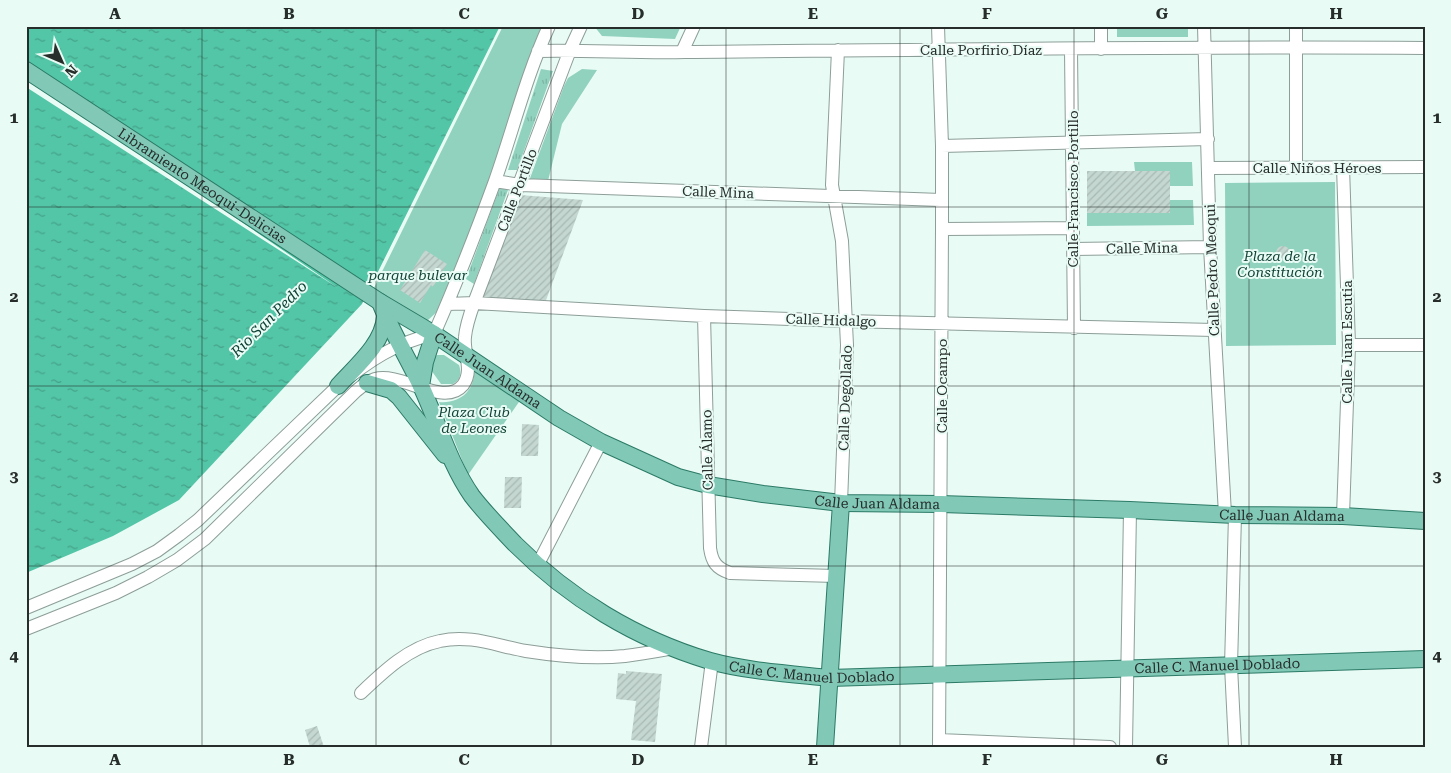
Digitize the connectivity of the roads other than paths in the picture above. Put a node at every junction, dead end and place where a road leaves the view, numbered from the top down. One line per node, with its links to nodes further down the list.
1 (549, 26): 16 (street, Calle Portillo)
2 (581, 26): 12 (street, Calle Portillo)
3 (694, 26): 17 (street)
4 (938, 26): 14 (street, Calle Ocampo)
5 (1101, 26): 11 (street)
6 (1204, 26): 8 (street, Calle Pedro Meoqui)
7 (1296, 26): 9 (street)
8 (1205, 47): 9 (street, Calle Porfirio Díaz); 11 (street, Calle Porfirio Díaz); 19 (street, Calle Pedro Meoqui)
9 (1296, 47): 10 (street, Calle Porfirio Díaz); 25 (street)
10 (1425, 48)
11 (1101, 49): 15 (street, Calle Porfirio Díaz)
12 (570, 50): 16 (street, Calle Porfirio Díaz); 17 (street, Calle Porfirio Díaz); 27 (street, Calle Portillo)
13 (838, 50): 14 (street, Calle Porfirio Díaz); 17 (street, Calle Porfirio Díaz); 28 (street, Calle Degollado)
14 (938, 50): 15 (street, Calle Porfirio Díaz); 21 (street, Calle Ocampo)
15 (1071, 50): 20 (street, Calle Francisco Portillo)
16 (538, 51): 26 (street, Calle Portillo)
17 (682, 52)
18 (26, 70): 36 (main road, Libramiento Meoqui-Delicias)
19 (1208, 139): 20 (street); 24 (street, Calle Pedro Meoqui)
20 (1072, 142): 21 (street); 30 (street, Calle Francisco Portillo)
21 (942, 146): 29 (street, Calle Ocampo)
22 (1343, 167): 23 (street, Calle Niños Héroes); 25 (street, Calle Niños Héroes); 45 (street, Calle Juan Escutia)
23 (1425, 167)
24 (1208, 168): 25 (street, Calle Niños Héroes); 32 (street, Calle Pedro Meoqui)
25 (1296, 168)
26 (495, 181): 27 (street, Calle Mina); 34 (street, Calle Portillo)
27 (520, 185): 28 (street, Calle Mina); 35 (street, Calle Portillo)
28 (833, 196): 29 (street, Calle Mina); 38 (street, Calle Degollado)
29 (941, 200): 31 (street, Calle Ocampo)
30 (1073, 228): 31 (street); 33 (street, Calle Francisco Portillo)
31 (942, 229): 39 (street, Calle Ocampo)
32 (1210, 247): 33 (street, Calle Mina); 41 (street, Calle Pedro Meoqui)
33 (1073, 248): 40 (street, Calle Francisco Portillo)
34 (448, 304): 35 (street, Calle Hidalgo); 42 (street, Calle Portillo)
35 (474, 304): 37 (street, Calle Hidalgo); 46 (street, Calle Portillo)
36 (380, 305): 42 (main road, Calle Juan Aldama); 43 (main road, Calle C. Manuel Doblado); 48 (main road)
37 (704, 316): 38 (street, Calle Hidalgo); 52 (street, Calle Álamo)
38 (846, 321): 39 (street, Calle Hidalgo); 53 (street, Calle Degollado)
39 (942, 324): 40 (street, Calle Hidalgo); 54 (street, Calle Ocampo)
40 (1074, 328): 41 (street, Calle Hidalgo)
41 (1214, 330): 56 (street, Calle Pedro Meoqui)
42 (434, 334): 43 (street); 46 (main road, Calle Juan Aldama); 49 (main road)
43 (400, 344): 48 (street); 49 (main road, Calle C. Manuel Doblado)
44 (1425, 344): 45 (street)
45 (1349, 345): 57 (street, Calle Juan Escutia)
46 (466, 356): 49 (street, Calle Portillo); 50 (main road, Calle Juan Aldama)
47 (366, 383): 49 (street, Calle Portillo); 51 (main road); 62 (street)
48 (338, 386): 61 (street)
49 (421, 386): 51 (main road, Calle C. Manuel Doblado)
50 (601, 442): 52 (main road, Calle Juan Aldama); 59 (street)
51 (459, 474): 59 (main road, Calle C. Manuel Doblado)
52 (708, 485): 53 (main road, Calle Juan Aldama); 60 (street, Calle Álamo)
53 (841, 503): 54 (main road, Calle Juan Aldama); 60 (main road, Calle Degollado)
54 (941, 504): 55 (main road, Calle Juan Aldama); 68 (street, Calle Ocampo)
55 (1130, 510): 56 (main road, Calle Juan Aldama); 67 (street)
56 (1230, 515): 57 (main road, Calle Juan Aldama); 66 (street, Calle Pedro Meoqui)
57 (1343, 516): 58 (main road, Calle Juan Aldama)
58 (1425, 521)
59 (537, 566): 63 (main road, Calle C. Manuel Doblado)
60 (836, 576): 69 (main road, Calle Degollado)
61 (26, 608)
62 (26, 629)
63 (674, 648): 65 (main road, Calle C. Manuel Doblado); 70 (street)
64 (1425, 659): 66 (main road, Calle C. Manuel Doblado)
65 (712, 661): 69 (main road, Calle C. Manuel Doblado); 72 (street)
66 (1231, 666): 67 (main road, Calle C. Manuel Doblado); 76 (street, Calle Pedro Meoqui)
67 (1127, 669): 68 (main road, Calle C. Manuel Doblado); 75 (street)
68 (939, 674): 69 (main road, Calle C. Manuel Doblado); 71 (street, Calle Ocampo)
69 (830, 678): 73 (main road, Calle Degollado)
70 (361, 693)
71 (939, 744): 74 (street)
72 (701, 747)
73 (825, 747)
74 (1110, 747)
75 (1126, 747)
76 (1235, 747)

